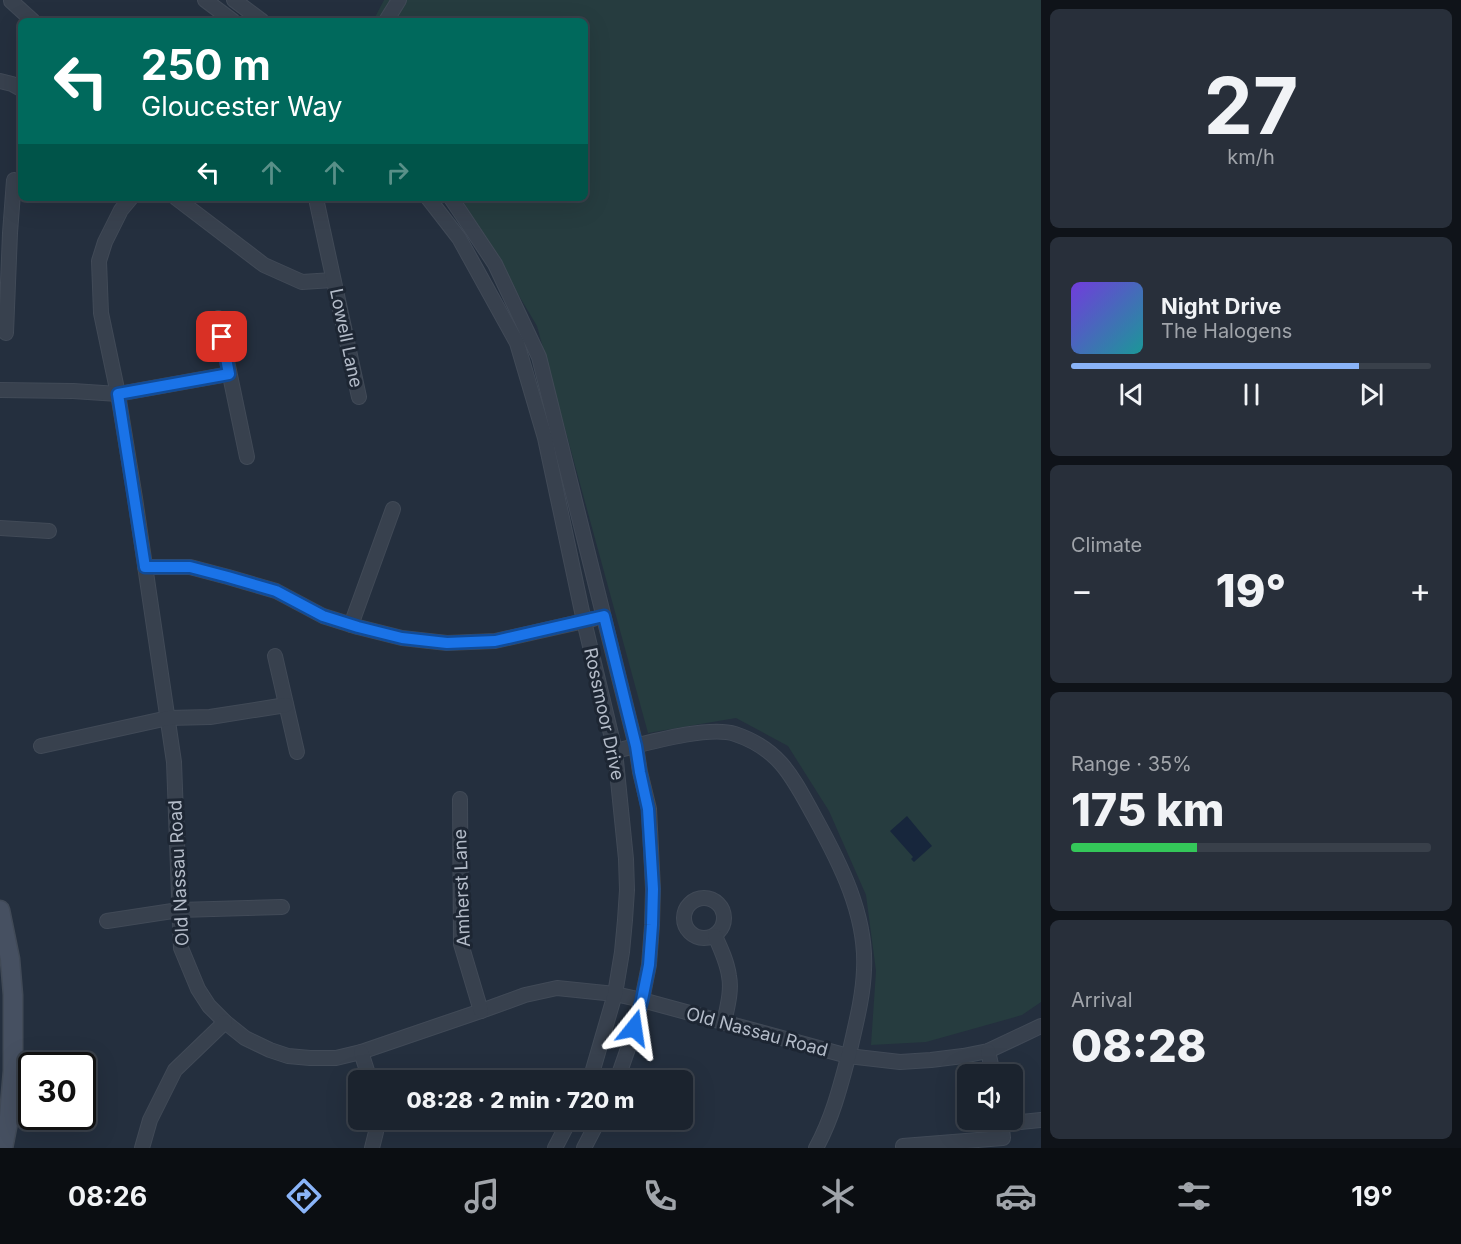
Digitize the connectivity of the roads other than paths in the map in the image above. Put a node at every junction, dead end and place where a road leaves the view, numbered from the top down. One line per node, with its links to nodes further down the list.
1 (205, 0): 6 (street)
2 (234, 0): 7 (street)
3 (399, 0): 8 (street)
4 (11, 2): 5 (street)
5 (30, 18)
6 (229, 18)
7 (258, 18)
8 (388, 18)
9 (0, 81): 10 (street)
10 (18, 87)
11 (14, 180): 17 (street)
12 (128, 201): 23 (street, Old Nassau Road)
13 (180, 201): 18 (street, Lowell Lane)
14 (430, 201): 31 (street, Rossmoor Drive)
15 (452, 201): 30 (street, Rossmoor Drive)
16 (317, 203): 18 (street, Lowell Lane)
17 (5, 233): 20 (street)
18 (333, 280): 24 (street, Lowell Lane)
19 (219, 318): 21 (street)
20 (6, 333)
21 (229, 374): 23 (street); 25 (street)
22 (0, 390): 23 (street)
23 (118, 394): 29 (street, Old Nassau Road)
24 (359, 397)
25 (247, 457)
26 (393, 509): 32 (street)
27 (0, 528): 28 (street)
28 (49, 531)
29 (145, 567): 32 (street); 35 (street, Old Nassau Road)
30 (604, 616): 31 (street); 37 (street, Rossmoor Drive)
31 (584, 621): 32 (street); 38 (street, Rossmoor Drive)
32 (351, 625)
33 (276, 656): 34 (street)
34 (286, 705): 35 (street); 39 (street)
35 (168, 718): 36 (street); 42 (street, Old Nassau Road)
36 (41, 746)
37 (636, 746): 38 (street); 47 (street, Rossmoor Drive); 54 (street)
38 (615, 751): 46 (street, Rossmoor Drive)
39 (297, 752)
40 (460, 799): 48 (street, Amherst Lane)
41 (282, 908): 42 (street)
42 (179, 909): 44 (street); 49 (street, Old Nassau Road)
43 (0, 910): 66 (main road)
44 (107, 921)
45 (716, 936): 50 (street)
46 (615, 994): 47 (street, Old Nassau Road); 48 (street, Old Nassau Road); 57 (street, Rossmoor Drive)
47 (642, 1000): 50 (street, Old Nassau Road); 58 (street, Rossmoor Drive)
48 (481, 1011): 53 (street, Old Nassau Road)
49 (225, 1022): 53 (street, Old Nassau Road); 67 (street)
50 (724, 1023): 54 (street, Old Nassau Road)
51 (1041, 1026): 52 (street, Old Nassau Road)
52 (988, 1051): 54 (street, Old Nassau Road); 55 (street)
53 (362, 1052): 56 (street)
54 (848, 1056): 71 (street)
55 (991, 1064)
56 (367, 1070)
57 (593, 1070)
58 (620, 1070)
59 (1041, 1120): 60 (street)
60 (1023, 1123)
61 (376, 1130): 68 (street)
62 (564, 1130): 69 (street)
63 (593, 1130): 70 (street)
64 (986, 1130): 65 (street)
65 (903, 1146)
66 (3, 1148)
67 (142, 1148)
68 (372, 1148)
69 (555, 1148)
70 (584, 1148)
71 (816, 1148)

